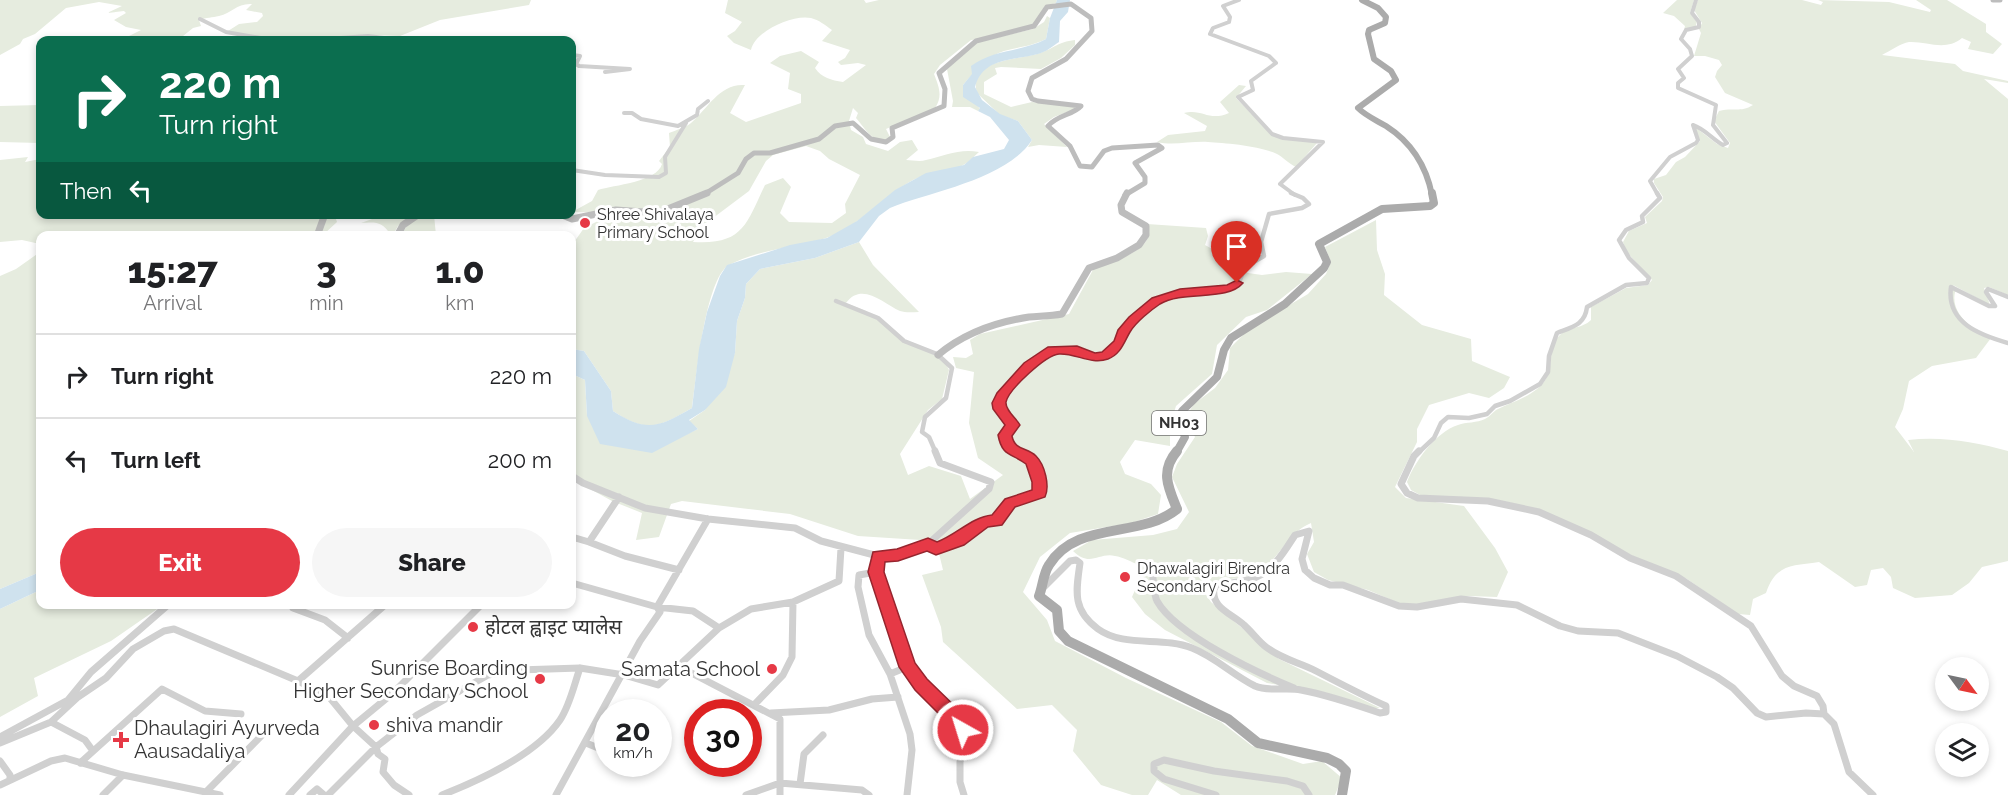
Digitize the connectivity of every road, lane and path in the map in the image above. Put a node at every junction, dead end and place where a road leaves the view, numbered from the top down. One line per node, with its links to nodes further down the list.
1 (1239, 0): 26 (street)
2 (1362, 0): 33 (main road, NH03)
3 (1696, 0): 55 (street)
4 (1993, 0): 5 (street)
5 (2000, 0)
6 (200, 20): 7 (street)
7 (250, 36)
8 (576, 64): 9 (street)
9 (605, 72)
10 (708, 101): 12 (street)
11 (624, 113): 12 (street)
12 (686, 123): 13 (street)
13 (576, 171)
14 (576, 218): 20 (street)
15 (412, 219): 16 (street)
16 (399, 231)
17 (2008, 297): 19 (street)
18 (836, 301): 20 (street)
19 (2008, 343)
20 (938, 355): 26 (street)
21 (576, 479): 22 (street)
22 (618, 497): 23 (street); 25 (street)
23 (708, 519): 27 (street); 29 (street)
24 (576, 538): 25 (street)
25 (589, 542): 29 (street)
26 (928, 544): 28 (street)
27 (841, 548): 28 (street); 34 (street)
28 (878, 556): 30 (street)
29 (680, 570): 35 (street)
30 (876, 572): 43 (street); 45 (street)
31 (1153, 578): 48 (street)
32 (576, 584): 35 (street)
33 (1043, 587): 48 (street); 89 (main road)
34 (793, 602): 40 (street); 51 (street)
35 (657, 607): 40 (street); 46 (street)
36 (163, 609): 60 (street)
37 (296, 609): 41 (street)
38 (380, 609): 41 (street)
39 (477, 609): 57 (street)
40 (719, 628): 42 (street)
41 (348, 638): 47 (street)
42 (678, 666): 46 (street); 50 (street)
43 (907, 667): 45 (street); 86 (street)
44 (580, 668): 46 (street); 64 (street); 80 (street)
45 (890, 674): 49 (street)
46 (624, 675): 61 (street)
47 (298, 681): 56 (street); 57 (street)
48 (1298, 689): 55 (street)
49 (898, 697): 54 (street); 85 (street)
50 (742, 699)
51 (760, 699)
52 (762, 710): 54 (street)
53 (241, 714): 65 (street)
54 (770, 714): 70 (street)
55 (1824, 714): 90 (street)
56 (51, 722): 62 (street); 65 (street)
57 (353, 726): 64 (street); 74 (street)
58 (268, 729): 73 (street)
59 (823, 735): 71 (street)
60 (0, 737)
61 (586, 742): 63 (street); 81 (street)
62 (0, 744)
63 (594, 746)
64 (376, 747): 78 (street); 79 (street)
65 (93, 751): 67 (street)
66 (0, 761): 69 (street)
67 (80, 763): 68 (street); 69 (street)
68 (123, 776): 73 (street); 75 (street)
69 (10, 780): 72 (street)
70 (780, 783): 71 (street); 82 (street); 83 (street)
71 (800, 784): 84 (street)
72 (0, 785)
73 (206, 792): 76 (street)
74 (294, 794)
75 (103, 795)
76 (220, 795)
77 (310, 795): 78 (street)
78 (326, 795)
79 (409, 795)
80 (442, 795)
81 (556, 795)
82 (746, 795)
83 (780, 795)
84 (869, 795)
85 (907, 795)
86 (964, 795)
87 (1216, 795): 88 (street)
88 (1309, 795)
89 (1342, 795)
90 (1873, 795)

